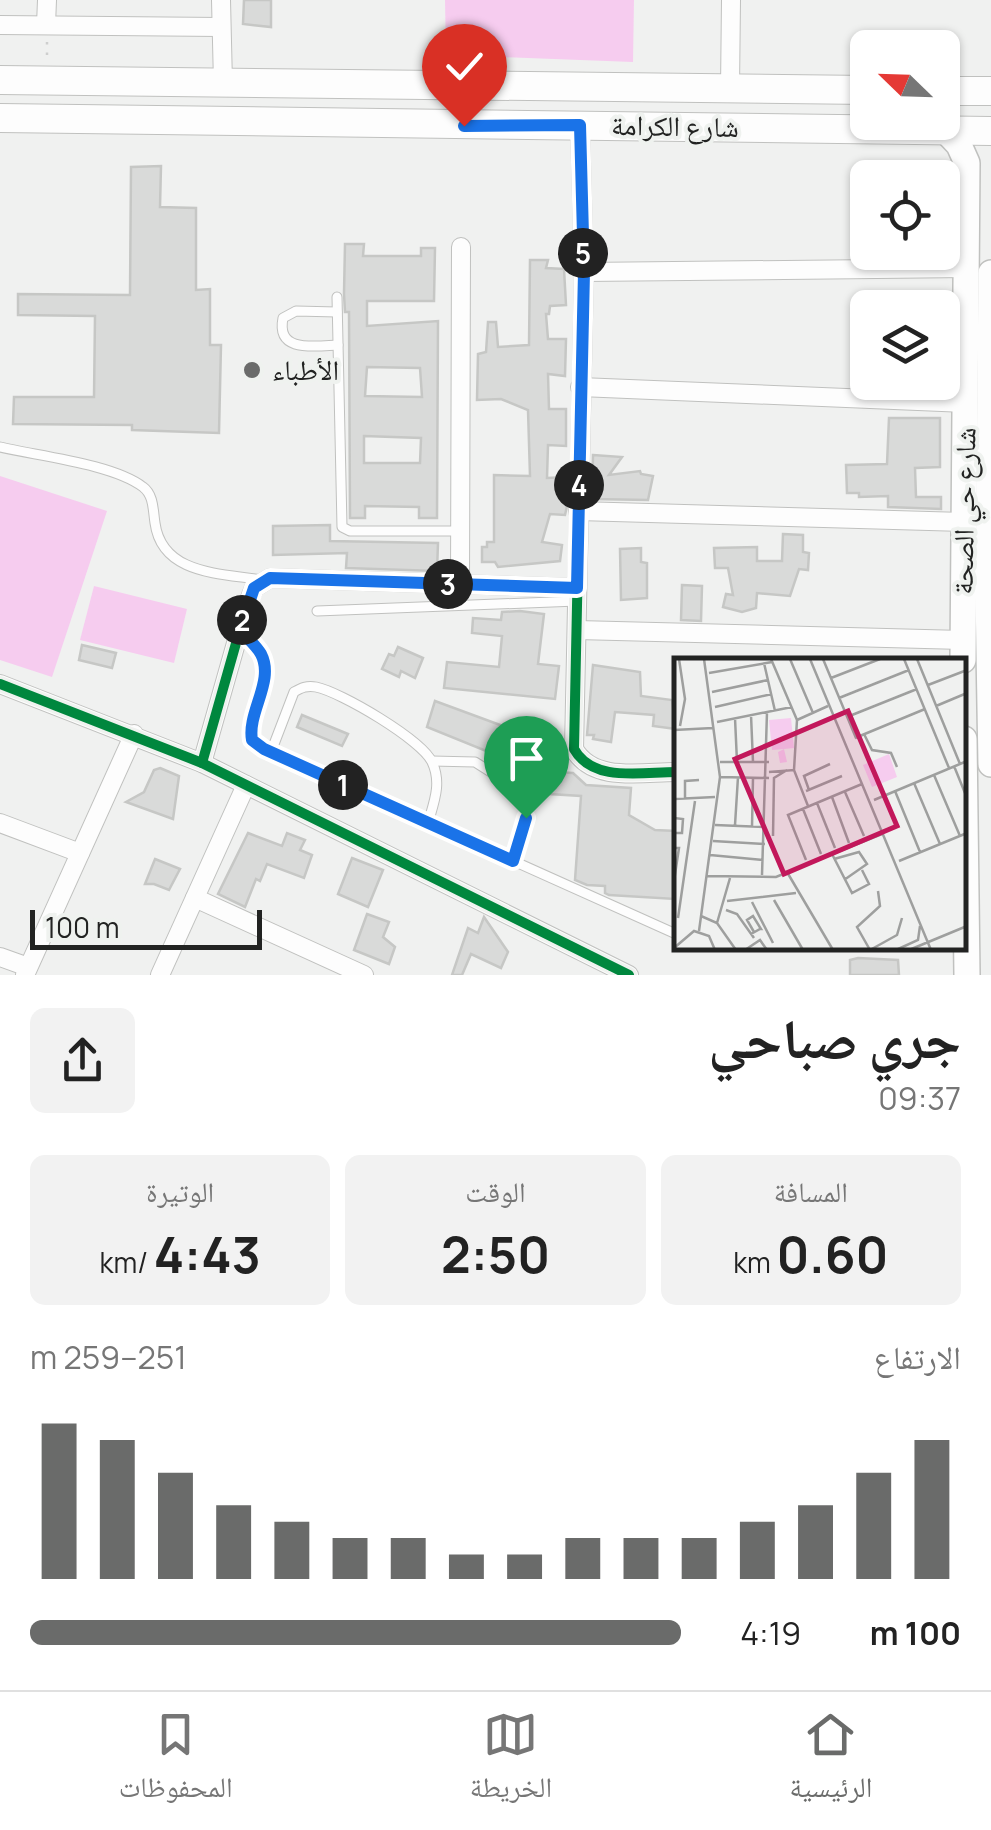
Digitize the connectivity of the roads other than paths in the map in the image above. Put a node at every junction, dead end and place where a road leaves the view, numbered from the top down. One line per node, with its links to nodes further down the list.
1 (47, 0): 5 (street)
2 (221, 0): 6 (street)
3 (730, 0): 10 (street)
4 (0, 25): 5 (street)
5 (46, 25): 6 (street)
6 (221, 27): 8 (street)
7 (0, 80): 8 (main road, شارع الكرامة)
8 (223, 83): 9 (main road, شارع الكرامة)
9 (458, 86): 10 (main road, شارع الكرامة); 15 (main road)
10 (730, 88): 11 (main road, شارع الكرامة)
11 (850, 90)
12 (960, 91): 13 (main road)
13 (991, 91)
14 (0, 118): 15 (main road, شارع الكرامة)
15 (456, 125): 16 (main road, شارع الكرامة)
16 (580, 125): 17 (main road, شارع الكرامة); 23 (street)
17 (850, 128)
18 (960, 129): 19 (main road, شارع الكرامة)
19 (991, 130)
20 (954, 140): 22 (main road, شارع حي الصحة)
21 (461, 247): 32 (street)
22 (979, 270): 23 (street); 28 (main road, شارع حي الصحة); 33 (main road, شارع حي الصحة)
23 (584, 272): 27 (street)
24 (338, 297): 25 (lane)
25 (338, 312): 26 (lane); 26 (lane)
26 (338, 345): 32 (lane)
27 (580, 387): 28 (street); 30 (street)
28 (966, 403): 31 (main road, شارع حي الصحة)
29 (0, 447): 34 (lane)
30 (578, 511): 31 (street); 37 (street)
31 (964, 522): 33 (main road, شارع حي الصحة)
32 (458, 532): 35 (street)
33 (981, 559): 36 (main road, شارع حي الصحة)
34 (264, 581): 35 (street); 39 (street)
35 (460, 585): 37 (street)
36 (976, 593): 41 (main road, شارع حي الصحة); 47 (main road, شارع حي الصحة)
37 (577, 595): 38 (lane); 40 (street)
38 (317, 611)
39 (240, 630): 44 (lane); 46 (street)
40 (577, 630): 41 (street); 48 (street)
41 (963, 650)
42 (0, 684): 43 (street)
43 (134, 734): 46 (street); 52 (street)
44 (272, 752): 45 (lane); 50 (lane)
45 (432, 760): 50 (lane); 53 (lane)
46 (202, 763): 49 (street)
47 (991, 764)
48 (674, 772)
49 (246, 785): 54 (street); 58 (street)
50 (428, 822): 53 (lane)
51 (0, 824): 52 (street)
52 (80, 853): 59 (street)
53 (513, 861): 56 (lane)
54 (195, 898): 60 (street); 61 (street)
55 (966, 907): 63 (main road)
56 (674, 933)
57 (0, 956): 59 (street)
58 (596, 968): 62 (street)
59 (27, 971)
60 (160, 975)
61 (364, 975)
62 (628, 975)
63 (967, 975)

